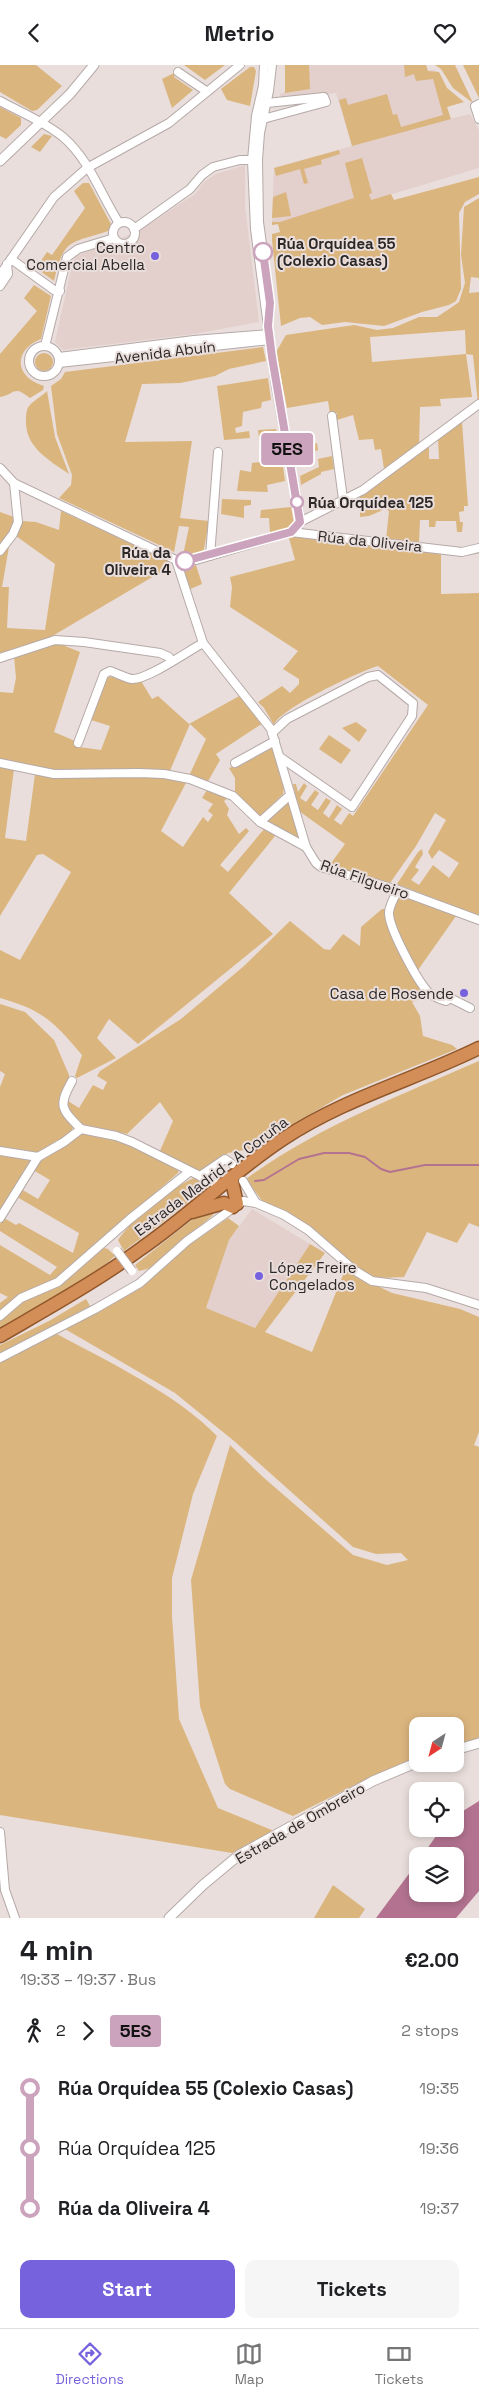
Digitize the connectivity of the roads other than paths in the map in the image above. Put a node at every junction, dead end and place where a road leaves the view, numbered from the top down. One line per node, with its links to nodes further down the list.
1 (94, 65): 12 (street)
2 (240, 65): 6 (street)
3 (264, 65): 13 (street)
4 (272, 65): 8 (street)
5 (178, 72): 6 (street)
6 (206, 91): 15 (street)
7 (0, 101): 12 (street)
8 (267, 103): 10 (street); 10 (street)
9 (479, 104): 11 (street)
10 (262, 119): 13 (street)
11 (479, 119)
12 (40, 123): 14 (street); 15 (street)
13 (255, 160): 17 (street); 23 (street)
14 (0, 161)
15 (87, 168): 16 (street); 19 (street)
16 (119, 223): 17 (street); 18 (street)
17 (134, 229): 18 (street)
18 (114, 238): 22 (street)
19 (9, 261): 20 (street); 21 (street); 22 (street)
20 (0, 275)
21 (0, 286)
22 (60, 291): 24 (street)
23 (269, 333): 25 (street, Avenida Abuín); 32 (street)
24 (45, 346): 25 (street); 25 (street)
25 (59, 360)
26 (479, 404): 31 (street)
27 (332, 416): 31 (street)
28 (218, 452): 36 (street)
29 (0, 468): 30 (street)
30 (14, 483): 35 (street); 37 (street)
31 (343, 499): 32 (street)
32 (300, 522): 33 (street)
33 (291, 532): 34 (street, Rúa da Oliveira); 36 (street, Rúa da Oliveira)
34 (479, 548)
35 (0, 551)
36 (210, 556): 37 (street, Rúa da Oliveira)
37 (176, 560): 38 (street, Rúa Filgueiro)
38 (202, 643): 40 (street); 41 (street, Rúa Filgueiro)
39 (0, 658): 40 (street)
40 (171, 661): 42 (street)
41 (274, 737): 43 (street, Rúa Filgueiro); 43 (street); 45 (street)
42 (78, 743)
43 (280, 757): 46 (street, Rúa Filgueiro)
44 (0, 763): 47 (street)
45 (235, 763)
46 (290, 795): 47 (street); 48 (street, Rúa Filgueiro)
47 (260, 822): 48 (street)
48 (306, 847): 49 (street, Rúa Filgueiro)
49 (398, 890): 50 (street, Rúa Filgueiro); 51 (street)
50 (479, 920)
51 (470, 1009)
52 (479, 1048): 60 (highway, Estrada Madrid - A Coruña)
53 (72, 1081): 54 (street)
54 (81, 1129): 56 (street); 58 (street)
55 (0, 1151): 56 (street)
56 (38, 1157): 65 (street)
57 (232, 1164): 59 (street)
58 (189, 1172): 59 (street); 66 (street)
59 (200, 1176): 61 (street)
60 (237, 1179): 61 (highway, Estrada Madrid - A Coruña); 62 (street); 63 (highway)
61 (220, 1186): 64 (highway, Estrada Madrid - A Coruña)
62 (256, 1203): 63 (street); 68 (street)
63 (235, 1206): 64 (highway); 67 (street)
64 (185, 1214): 70 (highway, Estrada Madrid - A Coruña)
65 (0, 1218)
66 (109, 1239): 67 (street, bridge); 69 (street)
67 (140, 1283): 71 (street)
68 (479, 1305)
69 (0, 1316)
70 (0, 1336)
71 (0, 1359)
72 (479, 1743): 73 (street)
73 (464, 1748)
74 (409, 1766): 77 (street, Estrada de Ombreiro)
75 (0, 1832): 76 (street)
76 (15, 1918)
77 (169, 1918)

